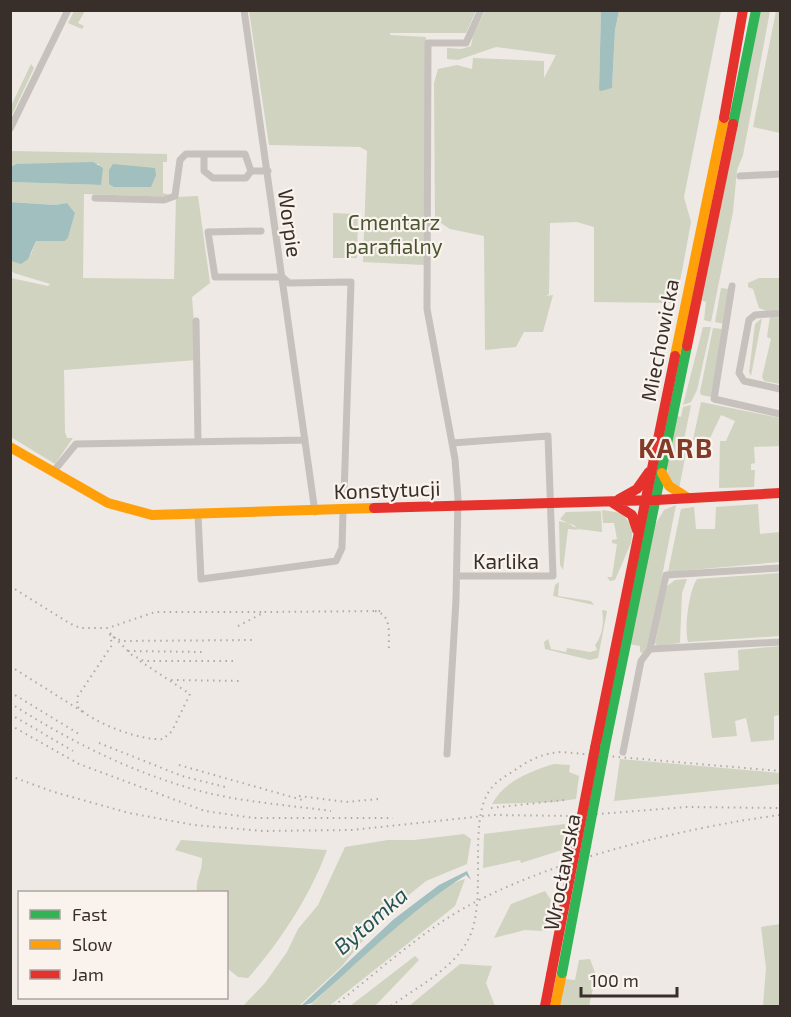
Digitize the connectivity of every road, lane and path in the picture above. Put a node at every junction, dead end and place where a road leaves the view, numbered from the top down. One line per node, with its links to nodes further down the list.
1 (68, 10): 6 (street)
2 (244, 10): 9 (street, Worpie)
3 (482, 10): 22 (street)
4 (743, 10): 24 (main road, Miechowicka)
5 (756, 10): 24 (main road, Miechowicka)
6 (10, 129)
7 (204, 154): 8 (street); 8 (street); 12 (street)
8 (251, 171): 9 (street)
9 (267, 171): 14 (street, Worpie)
10 (780, 174): 11 (street)
11 (740, 176)
12 (95, 198)
13 (261, 231): 14 (street)
14 (282, 277): 20 (street, Worpie); 27 (street)
15 (732, 286): 19 (street)
16 (780, 313): 18 (street)
17 (196, 321): 21 (street)
18 (780, 390)
19 (780, 414)
20 (305, 440): 21 (street); 34 (street, Worpie)
21 (198, 441): 25 (street)
22 (452, 443): 31 (street, Karlika); 32 (street)
23 (10, 447): 25 (main road, Konstytucji)
24 (657, 470): 28 (main road); 29 (main road, Miechowicka); 30 (main road)
25 (53, 472): 35 (main road, Konstytucji)
26 (780, 494): 28 (main road, Konstytucji)
27 (344, 495)
28 (688, 498): 29 (main road, Konstytucji)
29 (650, 500): 30 (main road, Konstytucji); 36 (main road, Miechowicka); 41 (main road, Miechowicka)
30 (610, 501): 31 (main road, Konstytucji); 36 (main road)
31 (551, 503): 32 (main road, Konstytucji); 38 (street, Karlika)
32 (458, 506): 33 (main road, Konstytucji); 38 (street)
33 (342, 510): 34 (main road, Konstytucji); 35 (street)
34 (315, 512): 35 (main road, Konstytucji)
35 (198, 515)
36 (637, 539): 41 (main road, Miechowicka)
37 (780, 568): 40 (street)
38 (457, 576): 43 (street)
39 (780, 642): 40 (street)
40 (650, 649): 42 (street)
41 (600, 747): 44 (main road, Wrocławska, bridge)
42 (623, 752)
43 (447, 754)
44 (556, 974): 45 (main road, Wrocławska); 46 (main road, Wrocławska)
45 (545, 1006)
46 (555, 1006)

